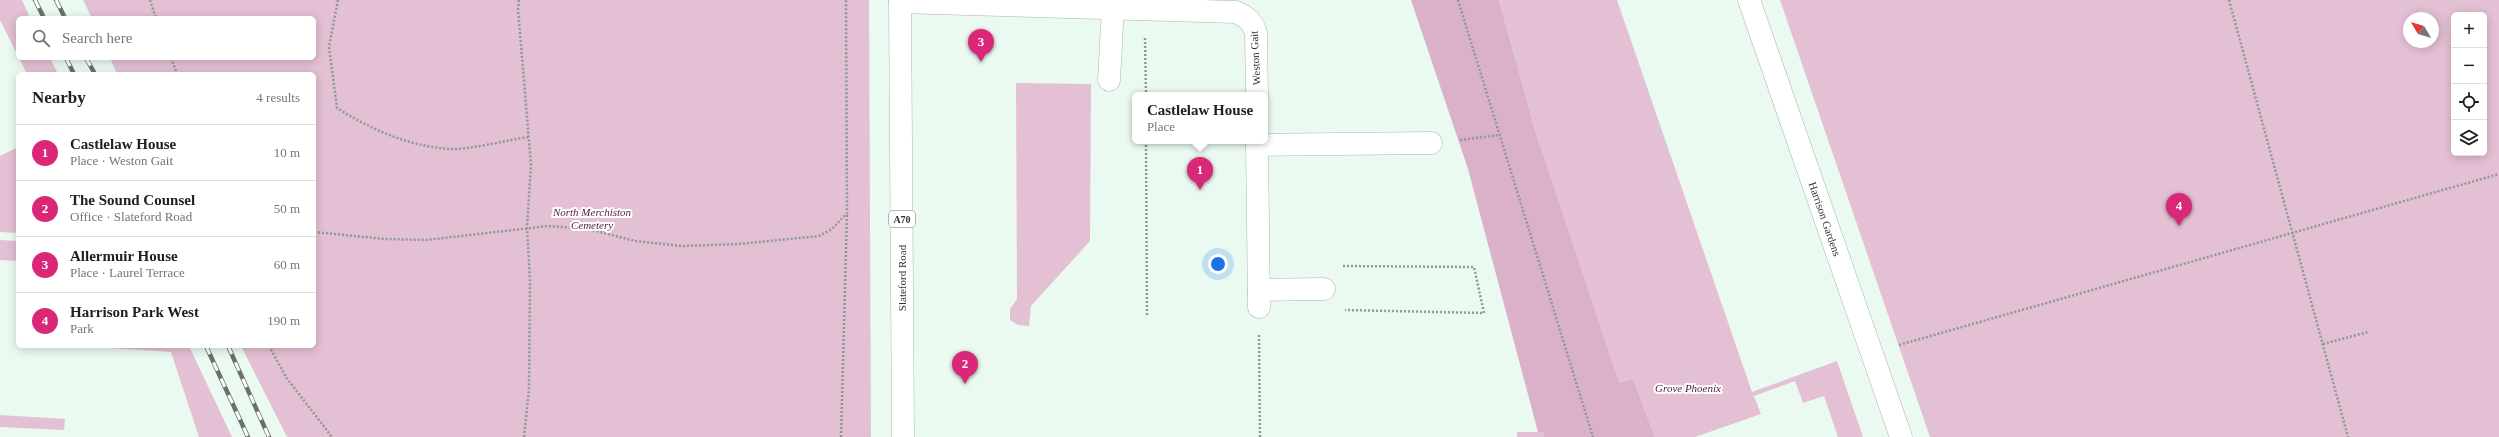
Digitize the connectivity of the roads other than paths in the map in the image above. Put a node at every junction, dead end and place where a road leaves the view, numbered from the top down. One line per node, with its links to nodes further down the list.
1 (1749, 0): 11 (street, Harrison Gardens)
2 (900, 1): 3 (street, Weston Gait); 10 (street, Slateford Road / A70)
3 (1101, 5): 4 (street); 5 (street, Weston Gait)
4 (1109, 80)
5 (1257, 92)
6 (1268, 143): 7 (street)
7 (1431, 143)
8 (1257, 144): 9 (street)
9 (1324, 289)
10 (903, 437)
11 (1901, 437)

